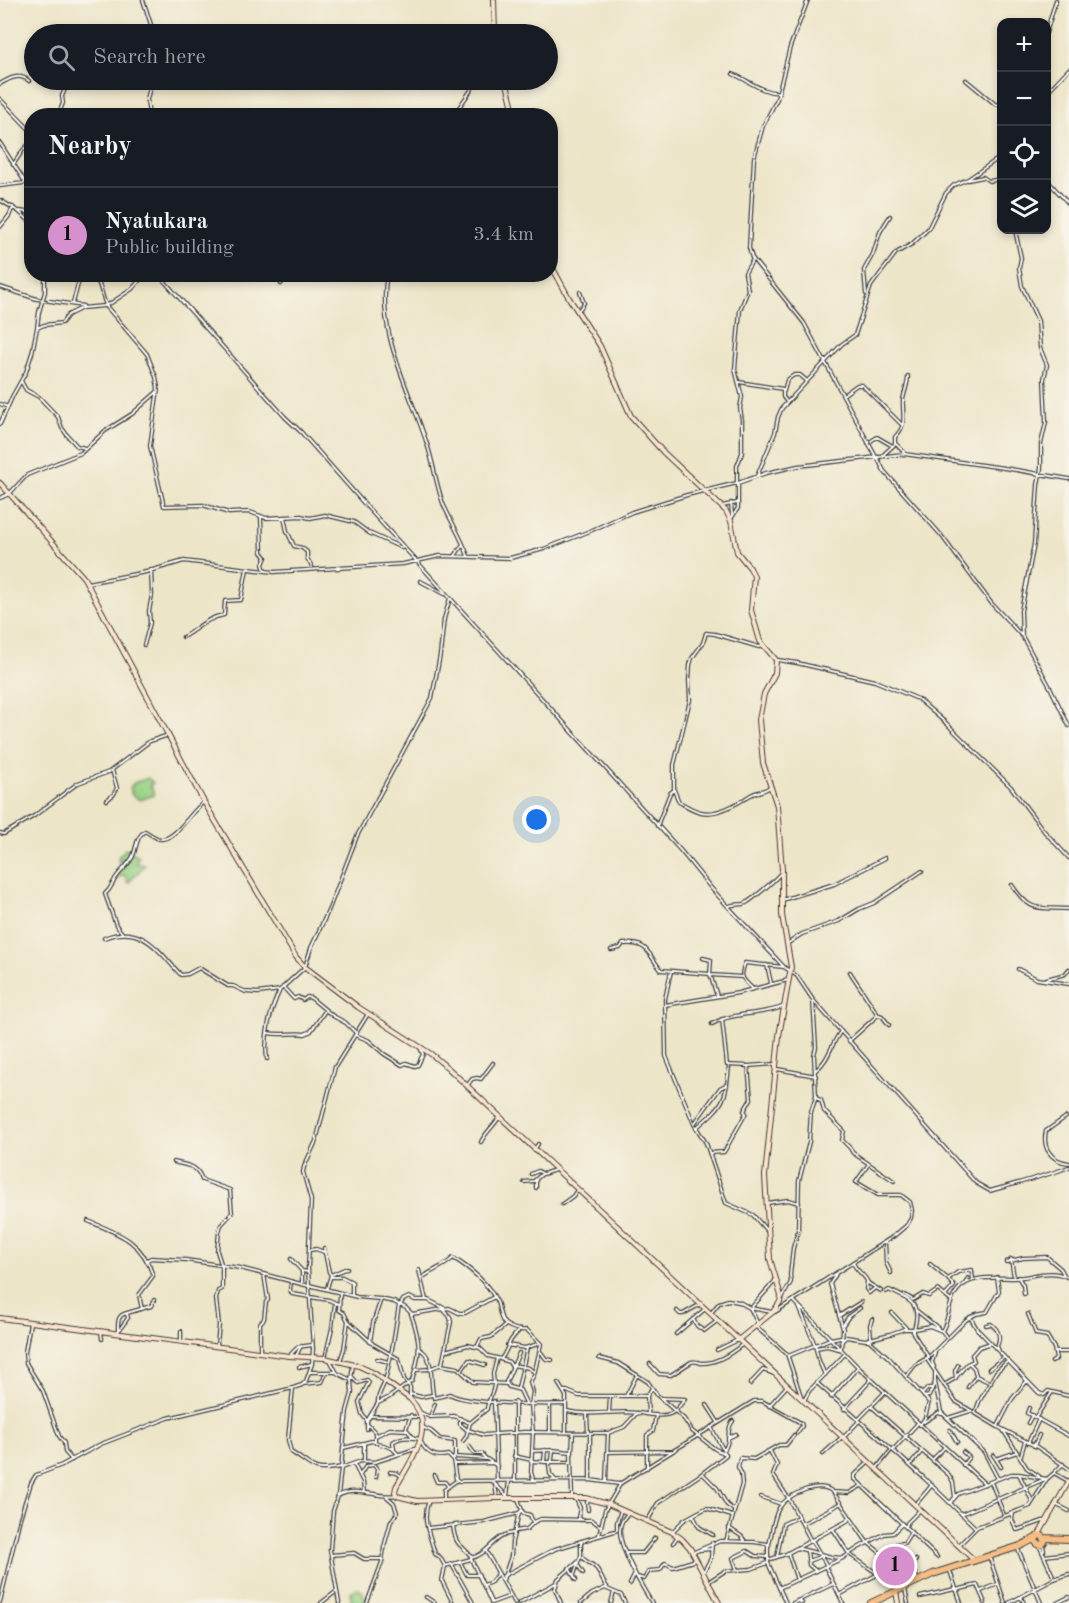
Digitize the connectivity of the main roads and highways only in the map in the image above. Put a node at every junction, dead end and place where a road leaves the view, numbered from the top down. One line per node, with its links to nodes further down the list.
1 (1069, 1539): 2 (highway)
2 (871, 1603)

